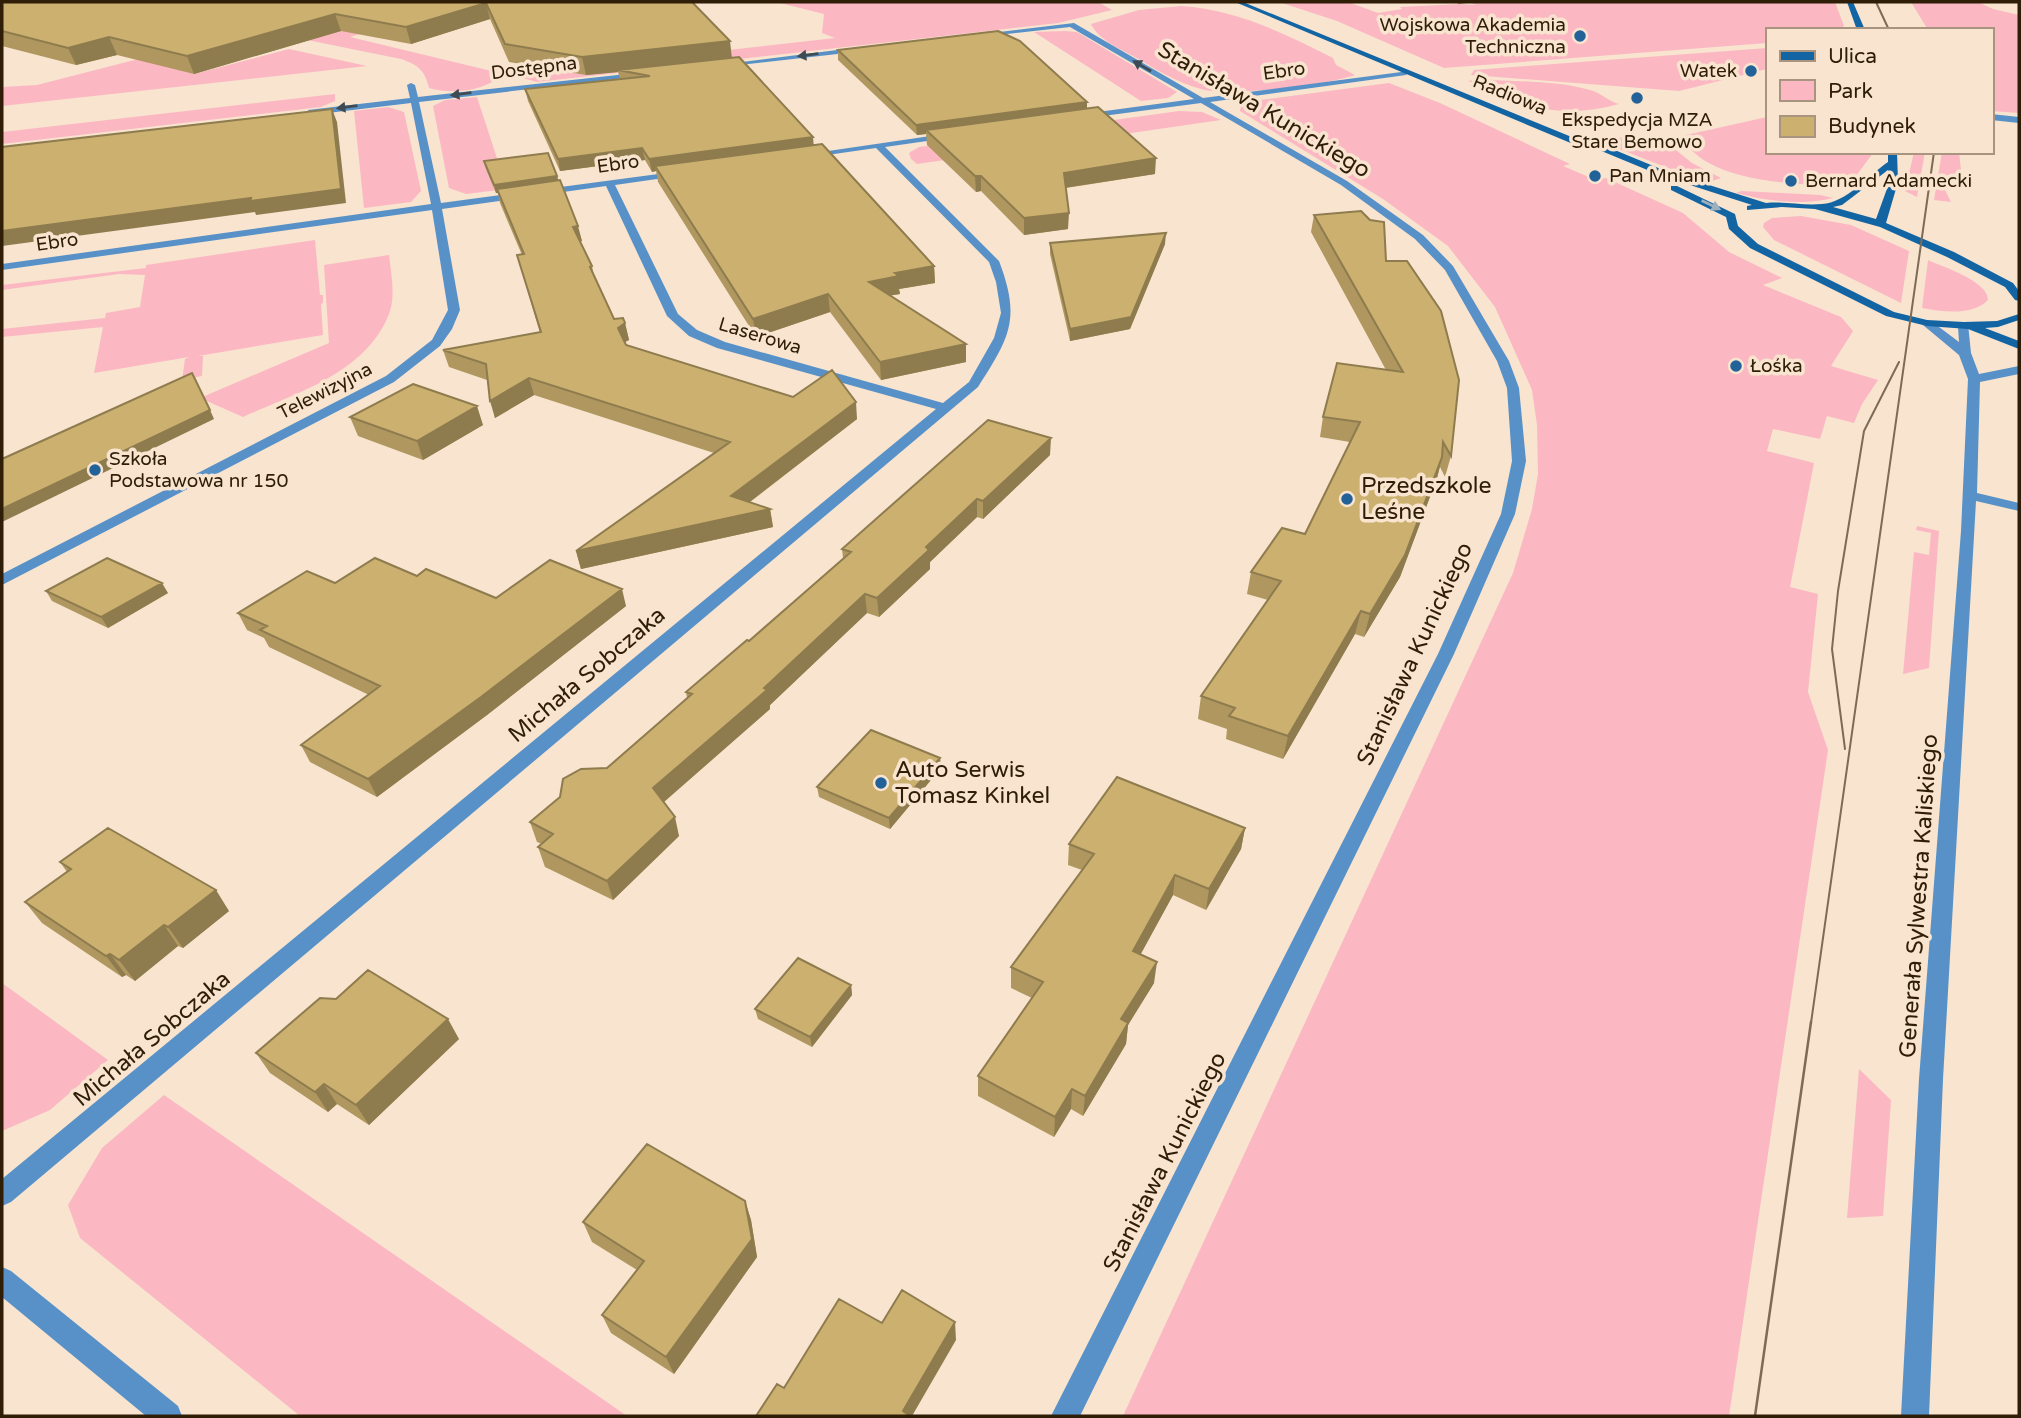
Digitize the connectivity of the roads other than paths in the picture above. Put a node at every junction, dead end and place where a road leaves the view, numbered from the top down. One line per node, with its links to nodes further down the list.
1 (1238, 2): 8 (main road, Radiowa)
2 (1850, 2): 3 (main road)
3 (1860, 28)
4 (975, 36): 11 (street, Stanisława Kunickiego, one-way to 4)
5 (865, 48): 6 (street, one-way to 6)
6 (714, 65)
7 (646, 73): 10 (street, Dostępna, one-way to 10)
8 (1406, 73): 11 (street, Ebro); 17 (main road, Radiowa)
9 (411, 85): 10 (street, Telewizyjna)
10 (414, 100): 12 (street, Dostępna, one-way to 12); 26 (street, Telewizyjna)
11 (1201, 100): 14 (street, Ebro); 45 (street, Stanisława Kunickiego)
12 (297, 113)
13 (1993, 117): 15 (street)
14 (1066, 119)
15 (2019, 120)
16 (959, 134): 18 (street)
17 (1576, 142): 24 (main road, Radiowa); 27 (main road, Radiowa, one-way to 27)
18 (878, 145): 20 (street); 38 (street, Michała Sobczaka)
19 (1893, 154): 21 (main road)
20 (798, 156)
21 (1890, 164): 25 (main road); 28 (main road)
22 (690, 172): 23 (street, Ebro)
23 (609, 183): 26 (street, Ebro); 38 (street, Laserowa)
24 (1762, 205): 25 (main road); 27 (main road)
25 (1817, 207): 28 (main road)
26 (437, 208): 29 (street, Ebro); 41 (street, Telewizyjna)
27 (1731, 216): 32 (main road)
28 (1881, 224): 30 (main road)
29 (2, 267)
30 (2019, 299)
31 (2019, 316): 33 (main road)
32 (1927, 323): 33 (main road); 35 (street)
33 (1967, 326): 34 (main road); 35 (street, Generała Sylwestra Kaliskiego)
34 (2019, 345)
35 (1965, 353): 37 (street, Generała Sylwestra Kaliskiego)
36 (2019, 370): 37 (street)
37 (1975, 379): 39 (street, Generała Sylwestra Kaliskiego)
38 (944, 407): 42 (street, Michała Sobczaka)
39 (1969, 495): 40 (street); 46 (street, Generała Sylwestra Kaliskiego)
40 (2019, 507)
41 (2, 580)
42 (2, 1194)
43 (2, 1280): 44 (street)
44 (168, 1416)
45 (1065, 1416)
46 (1915, 1416)

